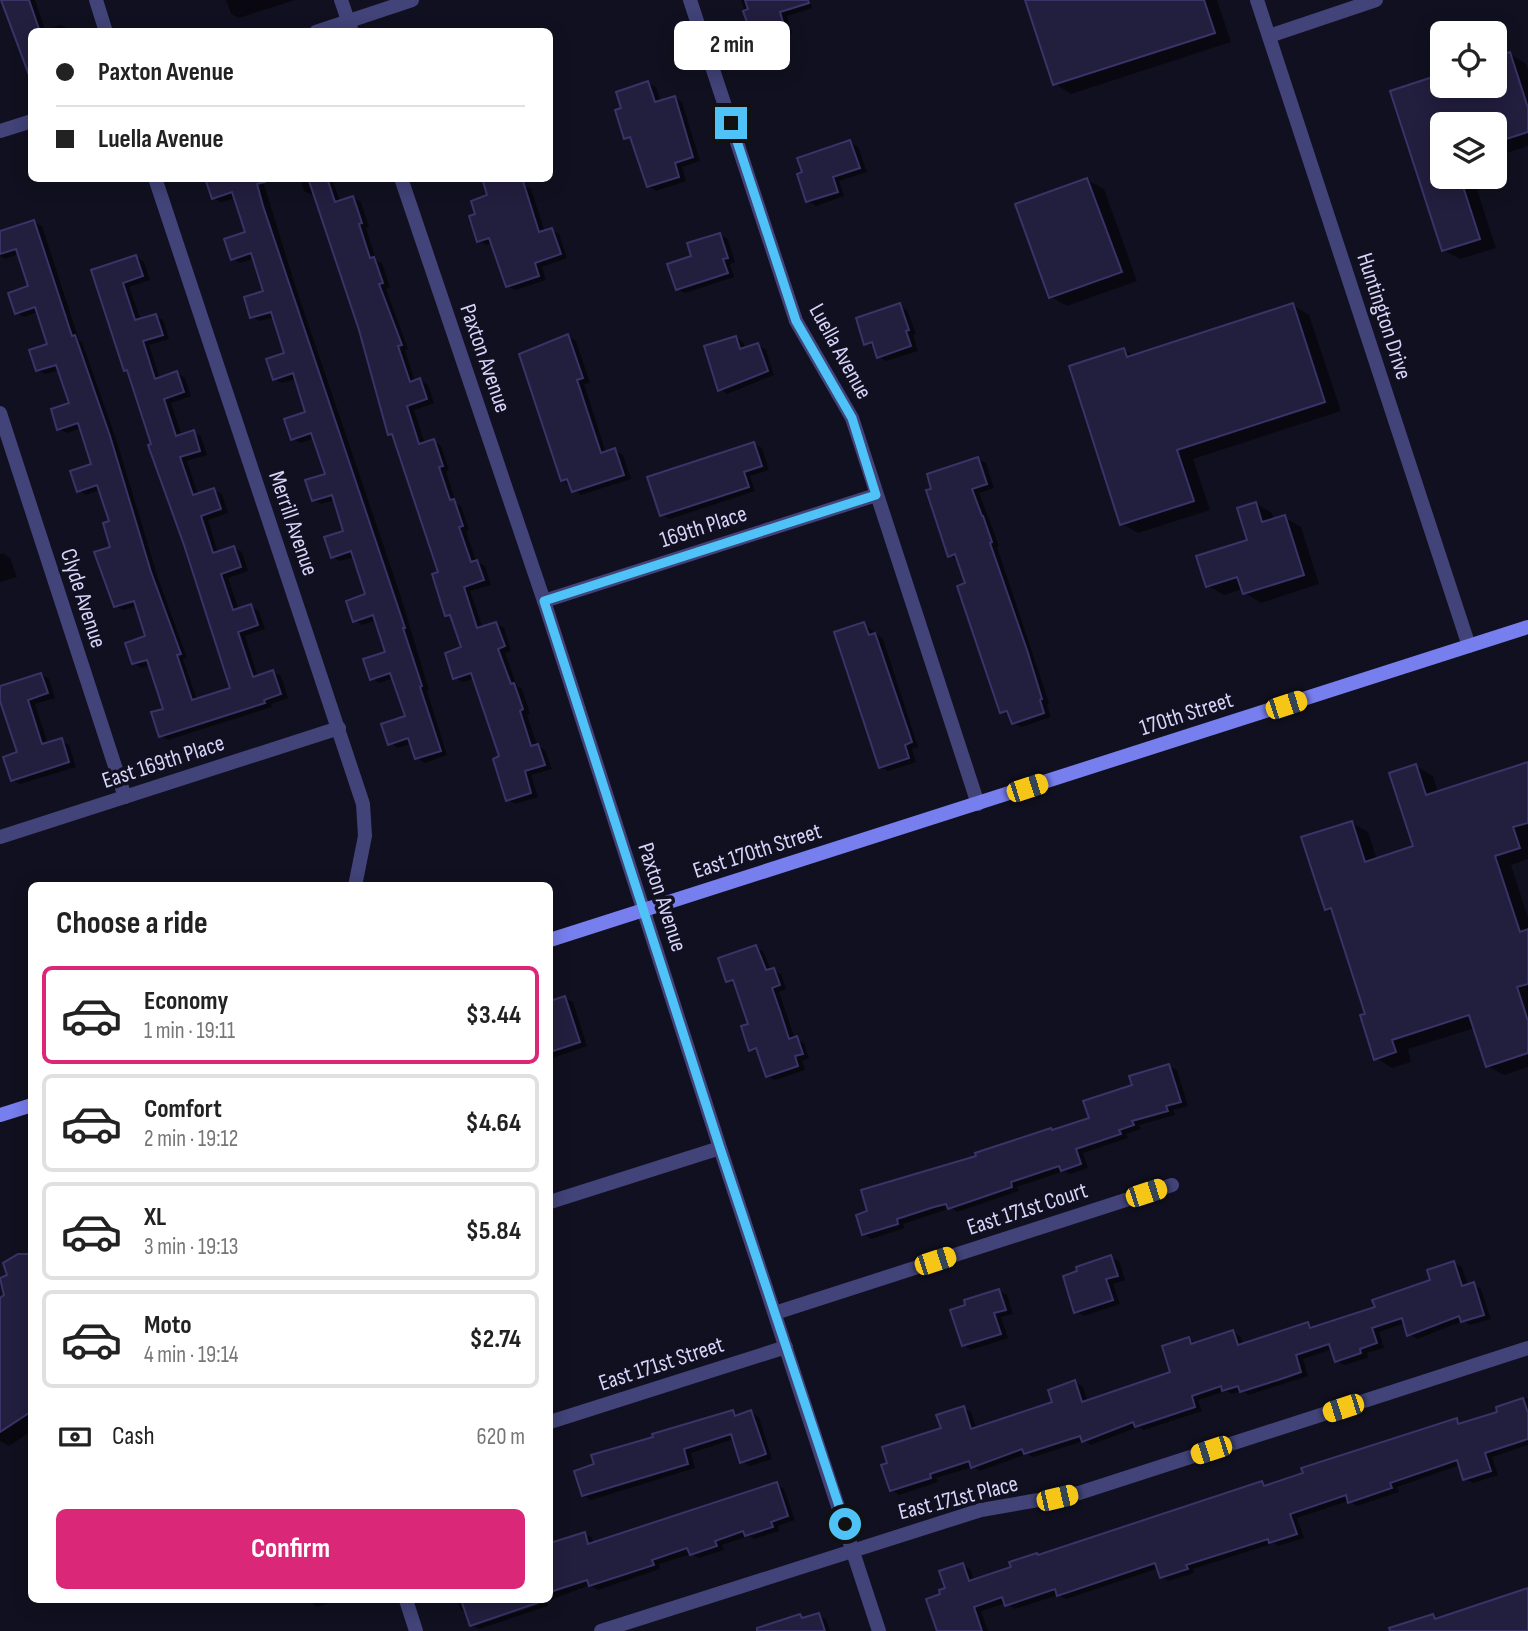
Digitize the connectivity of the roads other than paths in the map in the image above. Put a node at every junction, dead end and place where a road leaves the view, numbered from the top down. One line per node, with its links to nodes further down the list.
1 (96, 0): 8 (street)
2 (341, 0): 7 (street)
3 (412, 0): 7 (street)
4 (690, 0): 15 (street, Luella Avenue)
5 (1257, 0): 9 (street, Huntington Drive)
6 (1376, 0): 9 (street)
7 (350, 26)
8 (105, 28)
9 (1269, 36): 18 (street, Huntington Drive)
10 (28, 122): 11 (street)
11 (0, 131)
12 (156, 182): 19 (street, Merrill Avenue)
13 (402, 182): 16 (street, Paxton Avenue)
14 (0, 414): 20 (street, Clyde Avenue)
15 (876, 495): 16 (street, 169th Place); 21 (street, Luella Avenue)
16 (544, 601): 24 (street, Paxton Avenue)
17 (1528, 627): 18 (street, 170th Street)
18 (1469, 646): 21 (street, 170th Street)
19 (339, 728): 20 (street, East 169th Place); 23 (street, Merrill Avenue)
20 (125, 797): 22 (street, East 169th Place)
21 (978, 804): 24 (street, East 170th Street)
22 (0, 837)
23 (356, 882)
24 (644, 910): 25 (street, East 170th Street); 28 (street, Paxton Avenue)
25 (553, 939)
26 (28, 1106): 27 (street)
27 (0, 1115)
28 (720, 1148): 30 (street); 31 (street, Paxton Avenue)
29 (1172, 1185): 31 (street, East 171st Court)
30 (553, 1201)
31 (775, 1313): 32 (street, Paxton Avenue)
32 (786, 1347): 34 (street, East 171st Street); 35 (street, Paxton Avenue)
33 (1528, 1348): 35 (street, East 171st Place)
34 (553, 1421)
35 (853, 1550): 38 (street, East 171st Place); 39 (street, Paxton Avenue)
36 (407, 1603): 37 (street)
37 (416, 1631)
38 (601, 1631)
39 (879, 1631)

